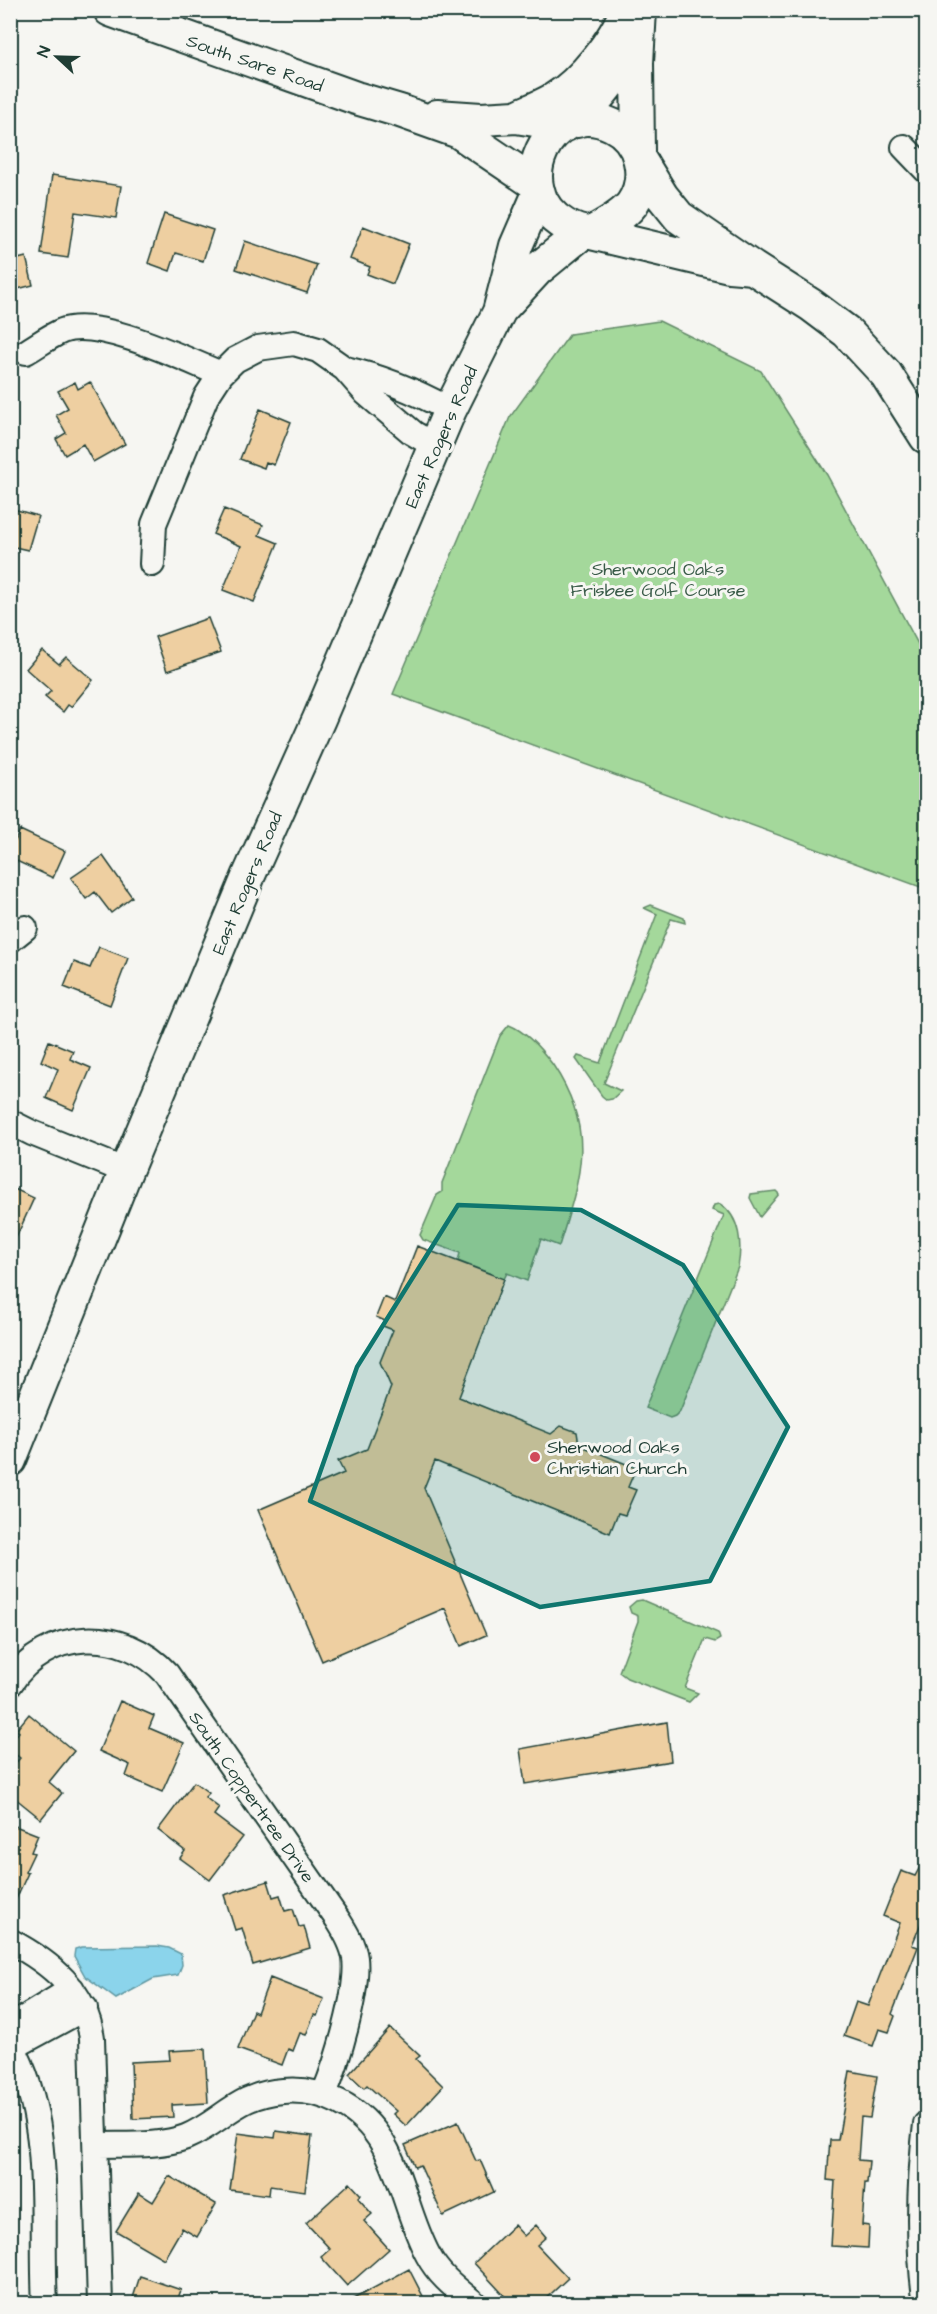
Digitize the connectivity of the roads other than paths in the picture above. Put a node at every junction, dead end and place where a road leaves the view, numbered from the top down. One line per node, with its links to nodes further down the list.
1 (110, 10): 4 (main road, South Sare Road)
2 (626, 10): 5 (main road)
3 (638, 10): 6 (main road); 9 (main road)
4 (400, 111): 5 (main road, South Sare Road); 7 (main road, South Sare Road)
5 (516, 117): 6 (main road, South Sare Road)
6 (572, 123): 9 (main road); 11 (main road)
7 (471, 139): 11 (main road, South Sare Road); 13 (main road)
8 (904, 147): 10 (street)
9 (639, 156): 12 (main road); 14 (main road)
10 (927, 170)
11 (537, 189): 12 (main road); 13 (main road, East Rogers Road)
12 (586, 233): 14 (main road); 15 (main road, East Rogers Road)
13 (516, 246): 15 (main road, East Rogers Road)
14 (753, 268): 20 (main road)
15 (499, 312): 19 (main road, East Rogers Road)
16 (26, 352): 18 (street)
17 (345, 369): 18 (street); 19 (street); 21 (street)
18 (221, 374): 22 (street)
19 (450, 411): 21 (main road, East Rogers Road)
20 (927, 437)
21 (435, 446): 24 (main road, East Rogers Road)
22 (152, 564)
23 (10, 1122): 24 (street)
24 (126, 1171): 25 (main road, East Rogers Road)
25 (10, 1460)
26 (10, 1684): 30 (street, South Coppertree Drive)
27 (10, 1941): 28 (street)
28 (79, 1998): 29 (street); 32 (street)
29 (11, 2039): 33 (street)
30 (324, 2094): 32 (street); 35 (street)
31 (927, 2124): 36 (street)
32 (96, 2145): 34 (street)
33 (45, 2304)
34 (100, 2304)
35 (475, 2304)
36 (926, 2304)

